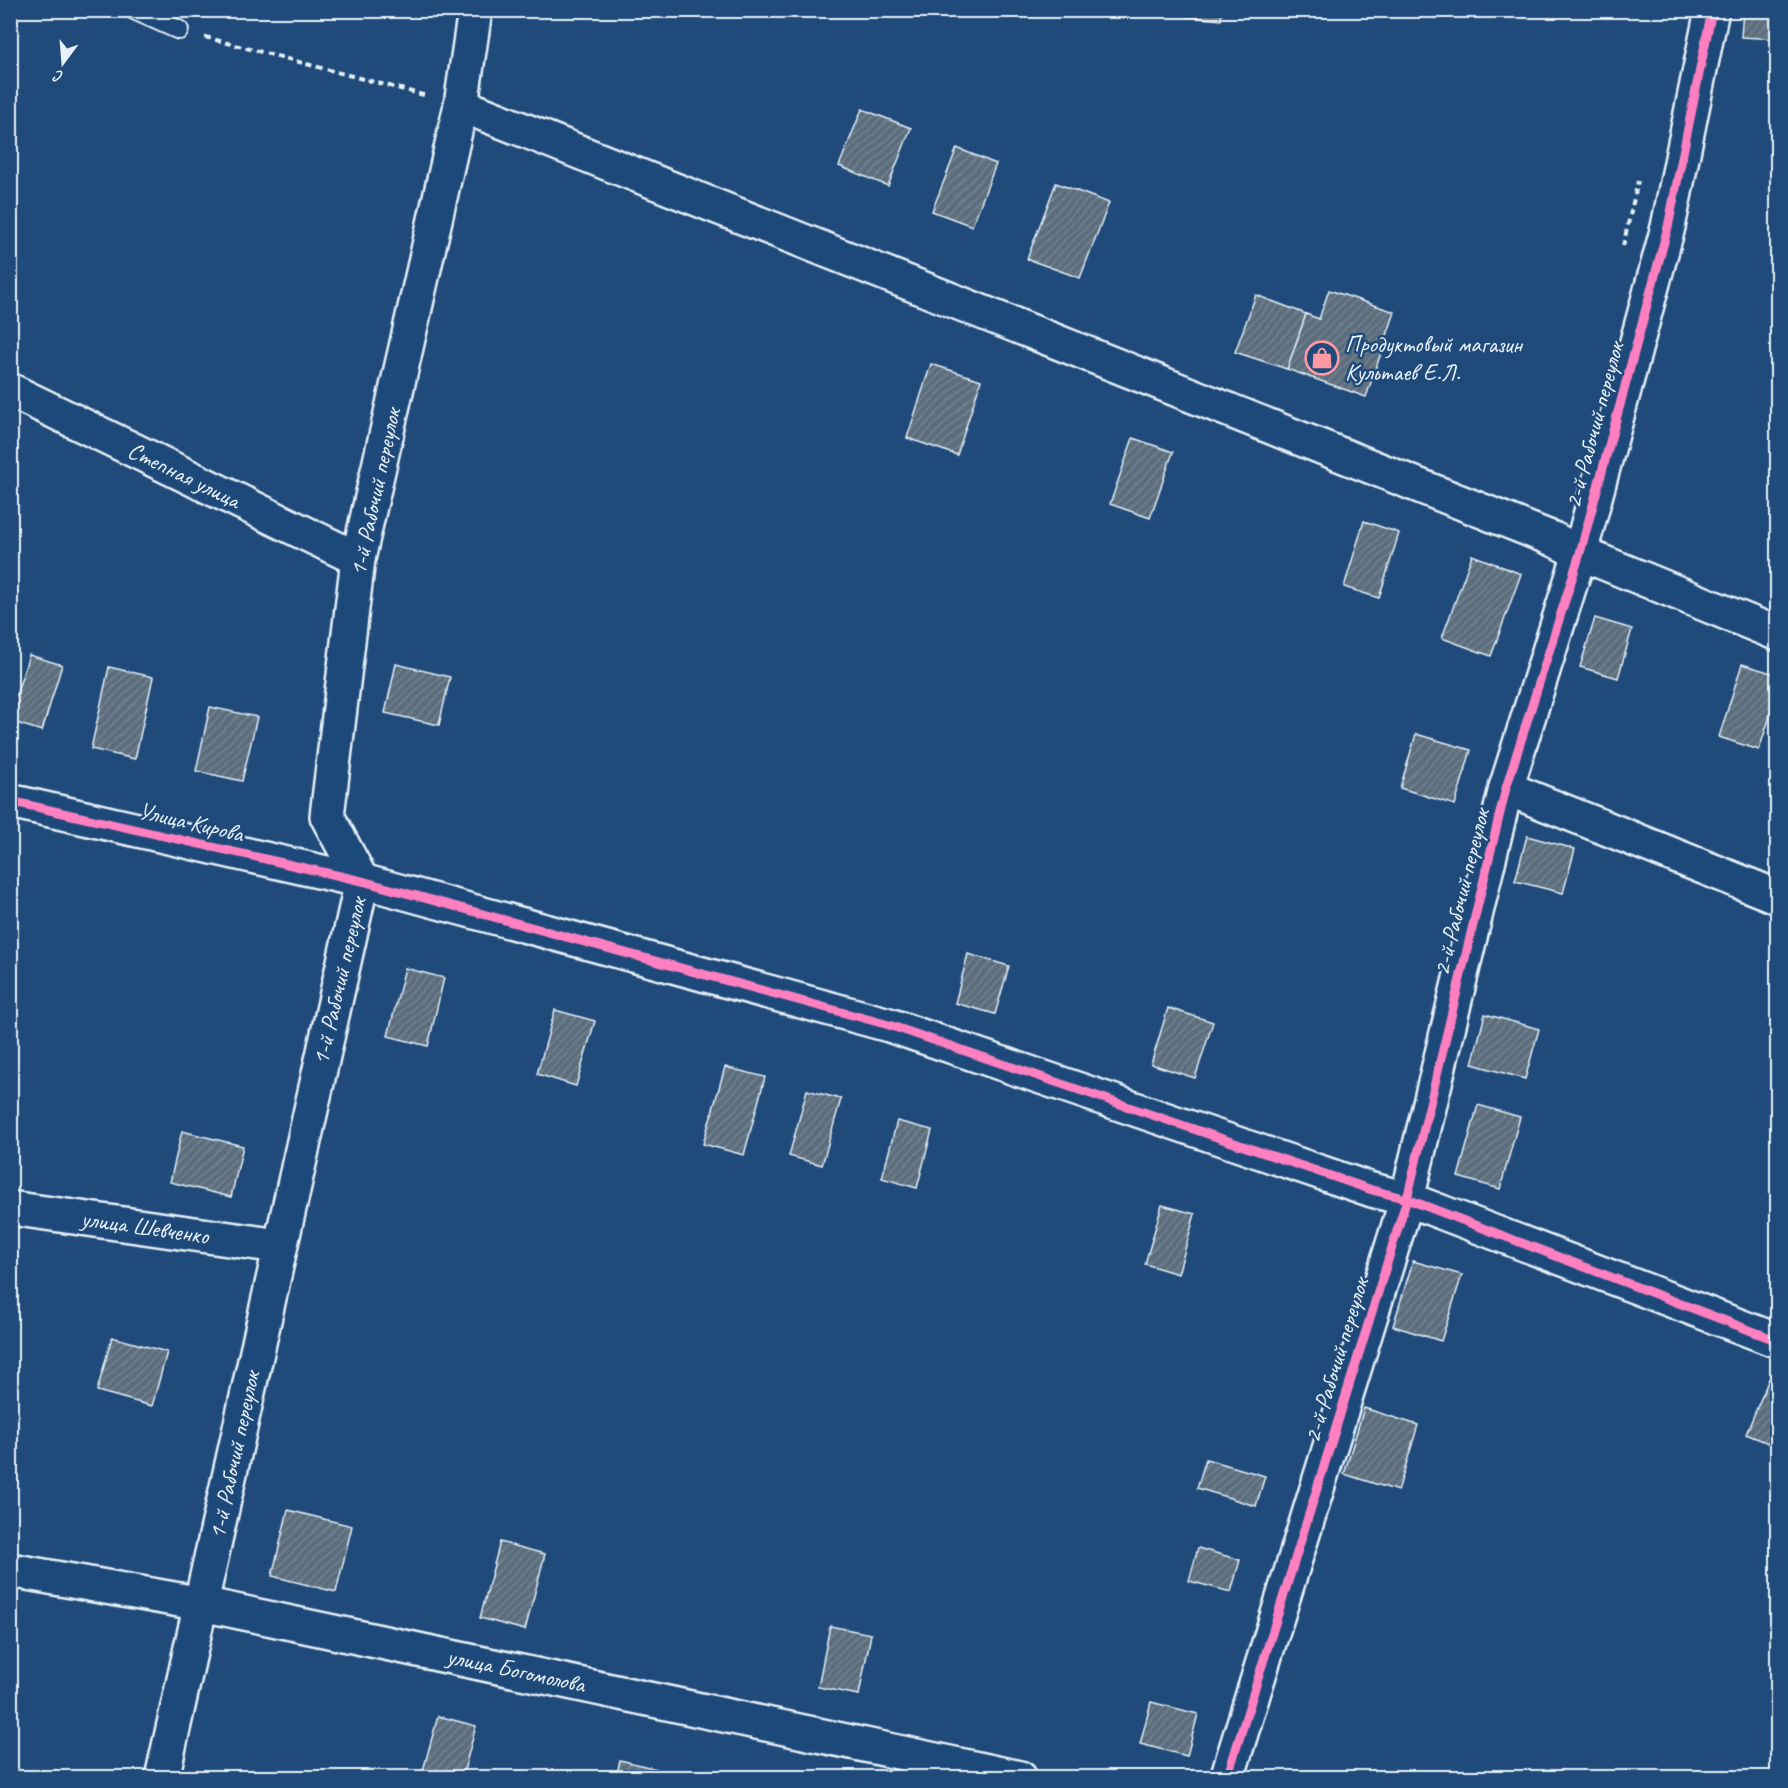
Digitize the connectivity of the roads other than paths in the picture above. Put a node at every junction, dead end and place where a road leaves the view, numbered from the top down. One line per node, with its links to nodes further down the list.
1 (134, 10): 4 (lane)
2 (475, 10): 5 (street, 1-й Рабочий переулок)
3 (1712, 10): 7 (street, 2-й Рабочий переулок)
4 (179, 30)
5 (461, 105): 7 (street); 8 (street, 1-й Рабочий переулок)
6 (10, 390): 8 (street, Степная улица)
7 (1580, 553): 9 (street); 10 (street, 2-й Рабочий переулок)
8 (358, 559): 12 (street, 1-й Рабочий переулок)
9 (1778, 634)
10 (1506, 788): 13 (street); 14 (street, 2-й Рабочий переулок)
11 (10, 801): 12 (street, Улица Кирова)
12 (362, 881): 14 (street, Улица Кирова); 16 (street, 1-й Рабочий переулок)
13 (1778, 897)
14 (1407, 1199): 17 (street, Улица Кирова); 22 (street, 2-й Рабочий переулок)
15 (10, 1208): 16 (street, улица Шевченко)
16 (279, 1246): 19 (street, 1-й Рабочий переулок)
17 (1778, 1341)
18 (10, 1570): 19 (street, улица Богомолова)
19 (202, 1604): 20 (street, 1-й Рабочий переулок); 21 (street, улица Богомолова)
20 (162, 1778)
21 (1020, 1778)
22 (1227, 1778)

